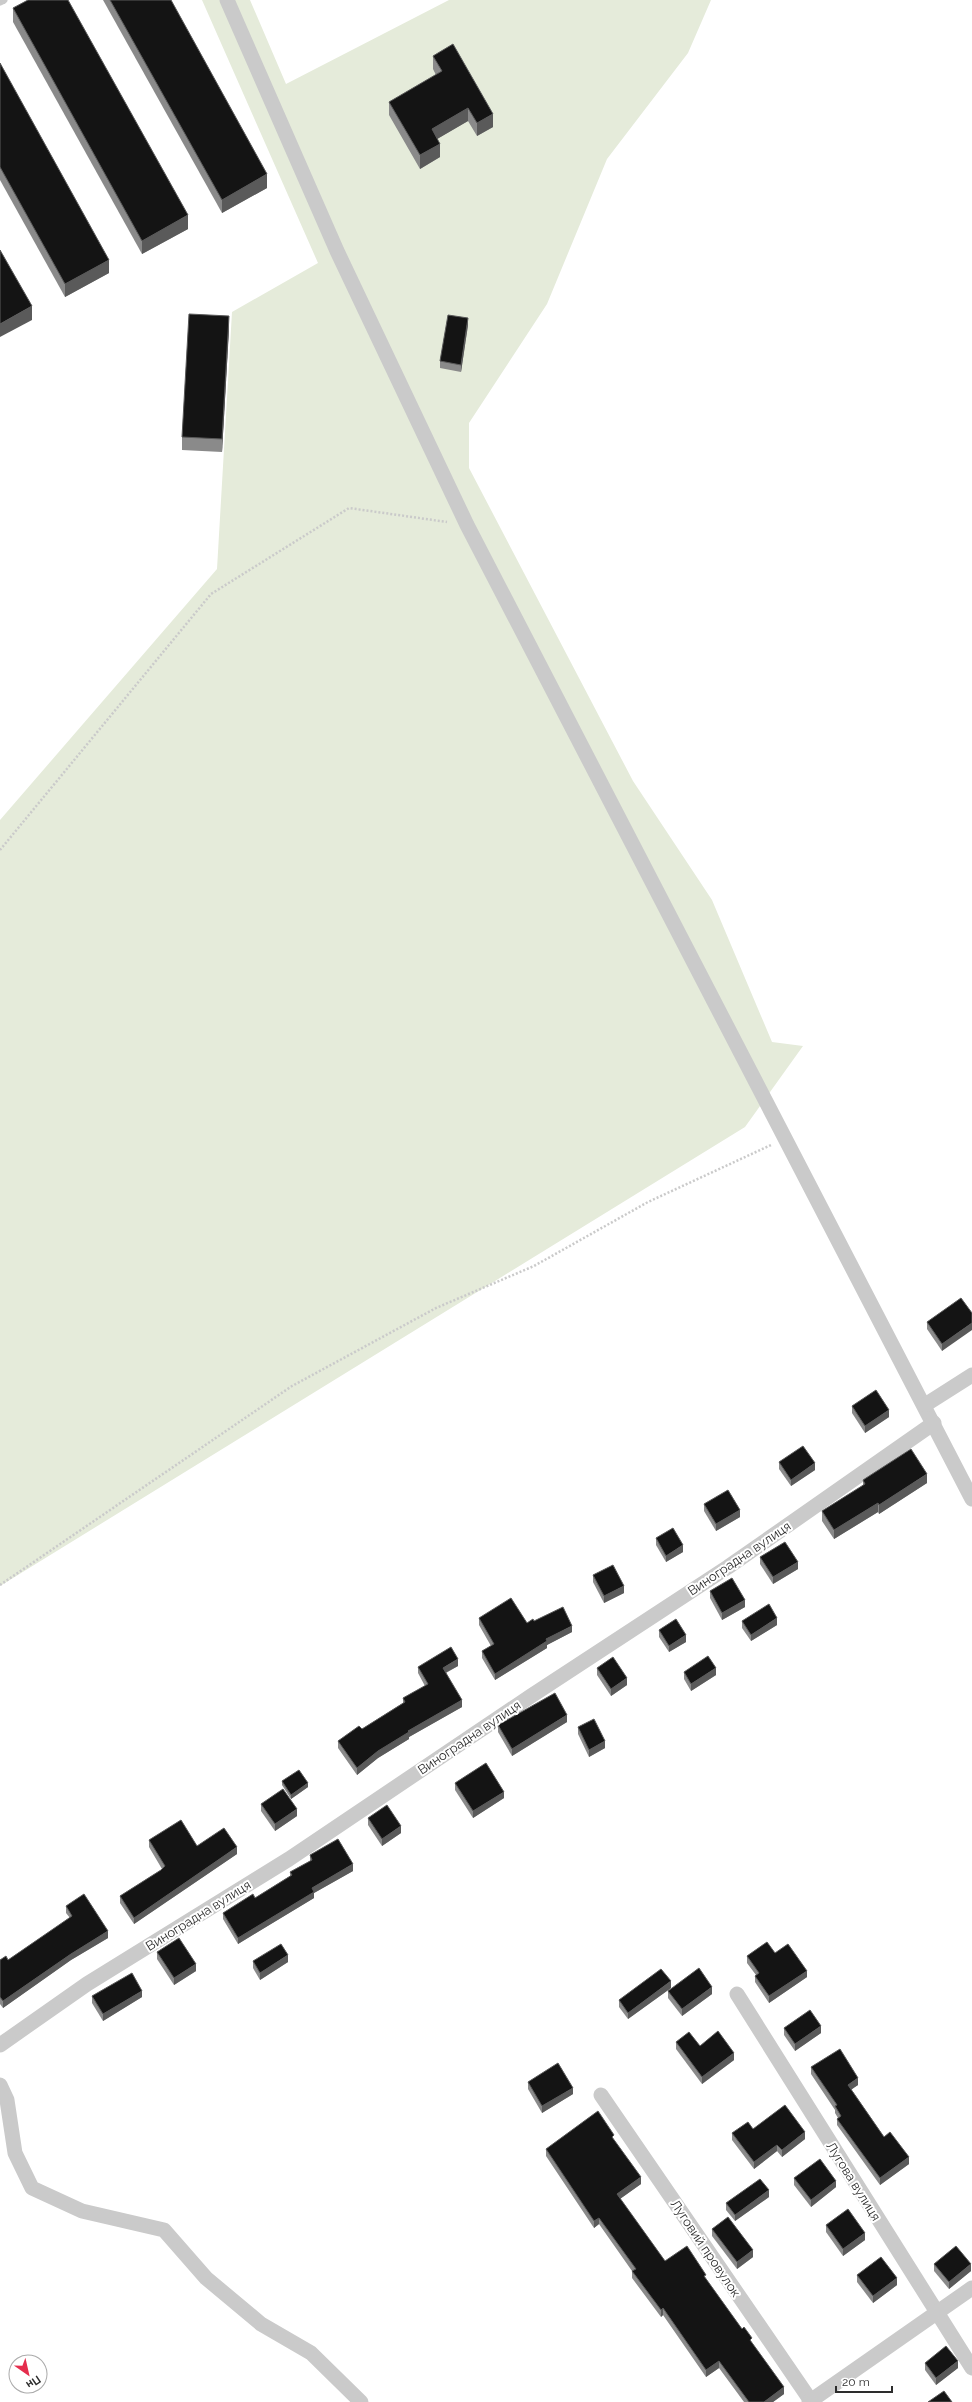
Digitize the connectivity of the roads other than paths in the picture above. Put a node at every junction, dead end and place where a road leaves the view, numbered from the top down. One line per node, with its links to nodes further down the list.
1 (4, 0): 3 (lane)
2 (227, 0): 5 (street)
3 (0, 2)
4 (972, 1375): 5 (street)
5 (925, 1405): 6 (street)
6 (934, 1423): 7 (street); 9 (street, Виноградна вулиця)
7 (972, 1499)
8 (737, 1994): 13 (street, Лугова вулиця)
9 (0, 2045)
10 (0, 2085): 16 (street)
11 (601, 2095): 15 (street, Луговий провулок)
12 (972, 2288): 13 (street, Луговий провулок)
13 (937, 2313): 14 (street, Лугова вулиця); 15 (street, Луговий провулок)
14 (972, 2368)
15 (810, 2401)
16 (360, 2402)

